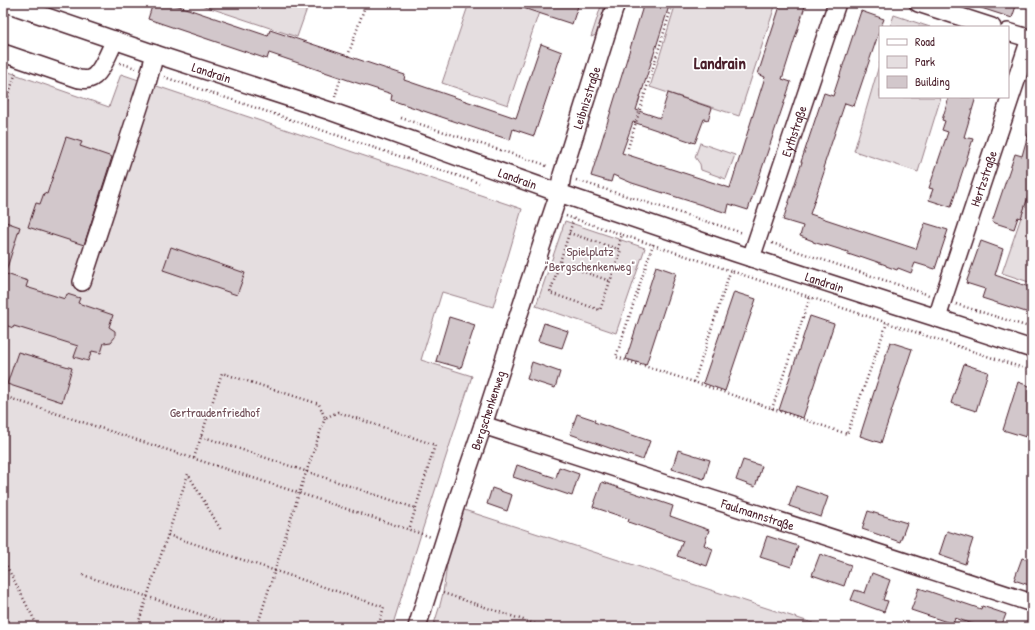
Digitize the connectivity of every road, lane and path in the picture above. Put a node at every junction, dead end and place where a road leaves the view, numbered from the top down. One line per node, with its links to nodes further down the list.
1 (6, 3): 7 (street, Landrain)
2 (366, 3): 14 (path)
3 (616, 3): 23 (street, Leibnizstraße)
4 (673, 3): 22 (path)
5 (836, 3): 30 (street, Eythstraße)
6 (918, 3): 8 (street)
7 (35, 8): 11 (street, Landrain)
8 (989, 26)
9 (1009, 32): 10 (street)
10 (1031, 39): 39 (street, Hertzstraße)
11 (115, 40): 13 (street, Landrain); 15 (street)
12 (3, 53): 15 (street)
13 (155, 54): 17 (street); 19 (street, Landrain)
14 (348, 56)
15 (20, 58): 20 (path)
16 (119, 62): 17 (path)
17 (150, 72): 24 (path); 37 (street)
18 (341, 77): 19 (path)
19 (336, 102): 25 (street, Landrain)
20 (3, 112)
21 (394, 116): 23 (path)
22 (628, 148)
23 (562, 175): 25 (street, Leibnizstraße); 30 (path)
24 (482, 184)
25 (559, 193): 26 (street, Bergschenkenweg); 28 (street, Landrain)
26 (553, 211): 27 (path); 50 (street, Bergschenkenweg)
27 (574, 218): 29 (path); 31 (path)
28 (659, 227): 31 (path); 32 (street, Landrain)
29 (569, 233): 33 (path); 36 (path)
30 (758, 238): 32 (street, Eythstraße); 39 (path)
31 (653, 245): 34 (path); 46 (path)
32 (744, 256): 34 (path); 35 (street, Landrain)
33 (560, 263): 36 (path); 36 (path)
34 (730, 270): 38 (path); 46 (path)
35 (816, 279): 38 (path); 40 (street, Landrain)
36 (610, 281)
37 (82, 282)
38 (810, 297): 42 (path); 48 (path)
39 (943, 299): 41 (street, Hertzstraße); 43 (path)
40 (893, 304): 41 (street, Landrain); 42 (path)
41 (938, 318): 44 (street, Landrain)
42 (887, 323): 45 (path); 48 (path)
43 (1032, 328)
44 (1032, 349)
45 (1032, 371)
46 (694, 382): 48 (path)
47 (3, 396): 52 (path)
48 (772, 409)
49 (325, 418): 51 (path); 53 (path); 55 (path)
50 (483, 425): 59 (street, Bergschenkenweg); 65 (street, Faulmannstraße)
51 (201, 436): 52 (path); 53 (path)
52 (194, 458): 54 (path)
53 (307, 471): 54 (path); 55 (path)
54 (299, 493): 57 (path); 61 (path)
55 (415, 508): 57 (path)
56 (221, 530): 58 (path)
57 (409, 530): 59 (path)
58 (168, 535): 61 (path); 64 (path)
59 (445, 541): 71 (street, Bergschenkenweg)
60 (3, 559): 66 (path)
61 (275, 571): 69 (path); 70 (path)
62 (83, 575): 64 (path)
63 (443, 593): 72 (path)
64 (148, 597): 67 (path); 68 (path)
65 (1032, 604)
66 (38, 627)
67 (137, 627)
68 (238, 627)
69 (257, 627)
70 (378, 627)
71 (417, 627)
72 (544, 627)

